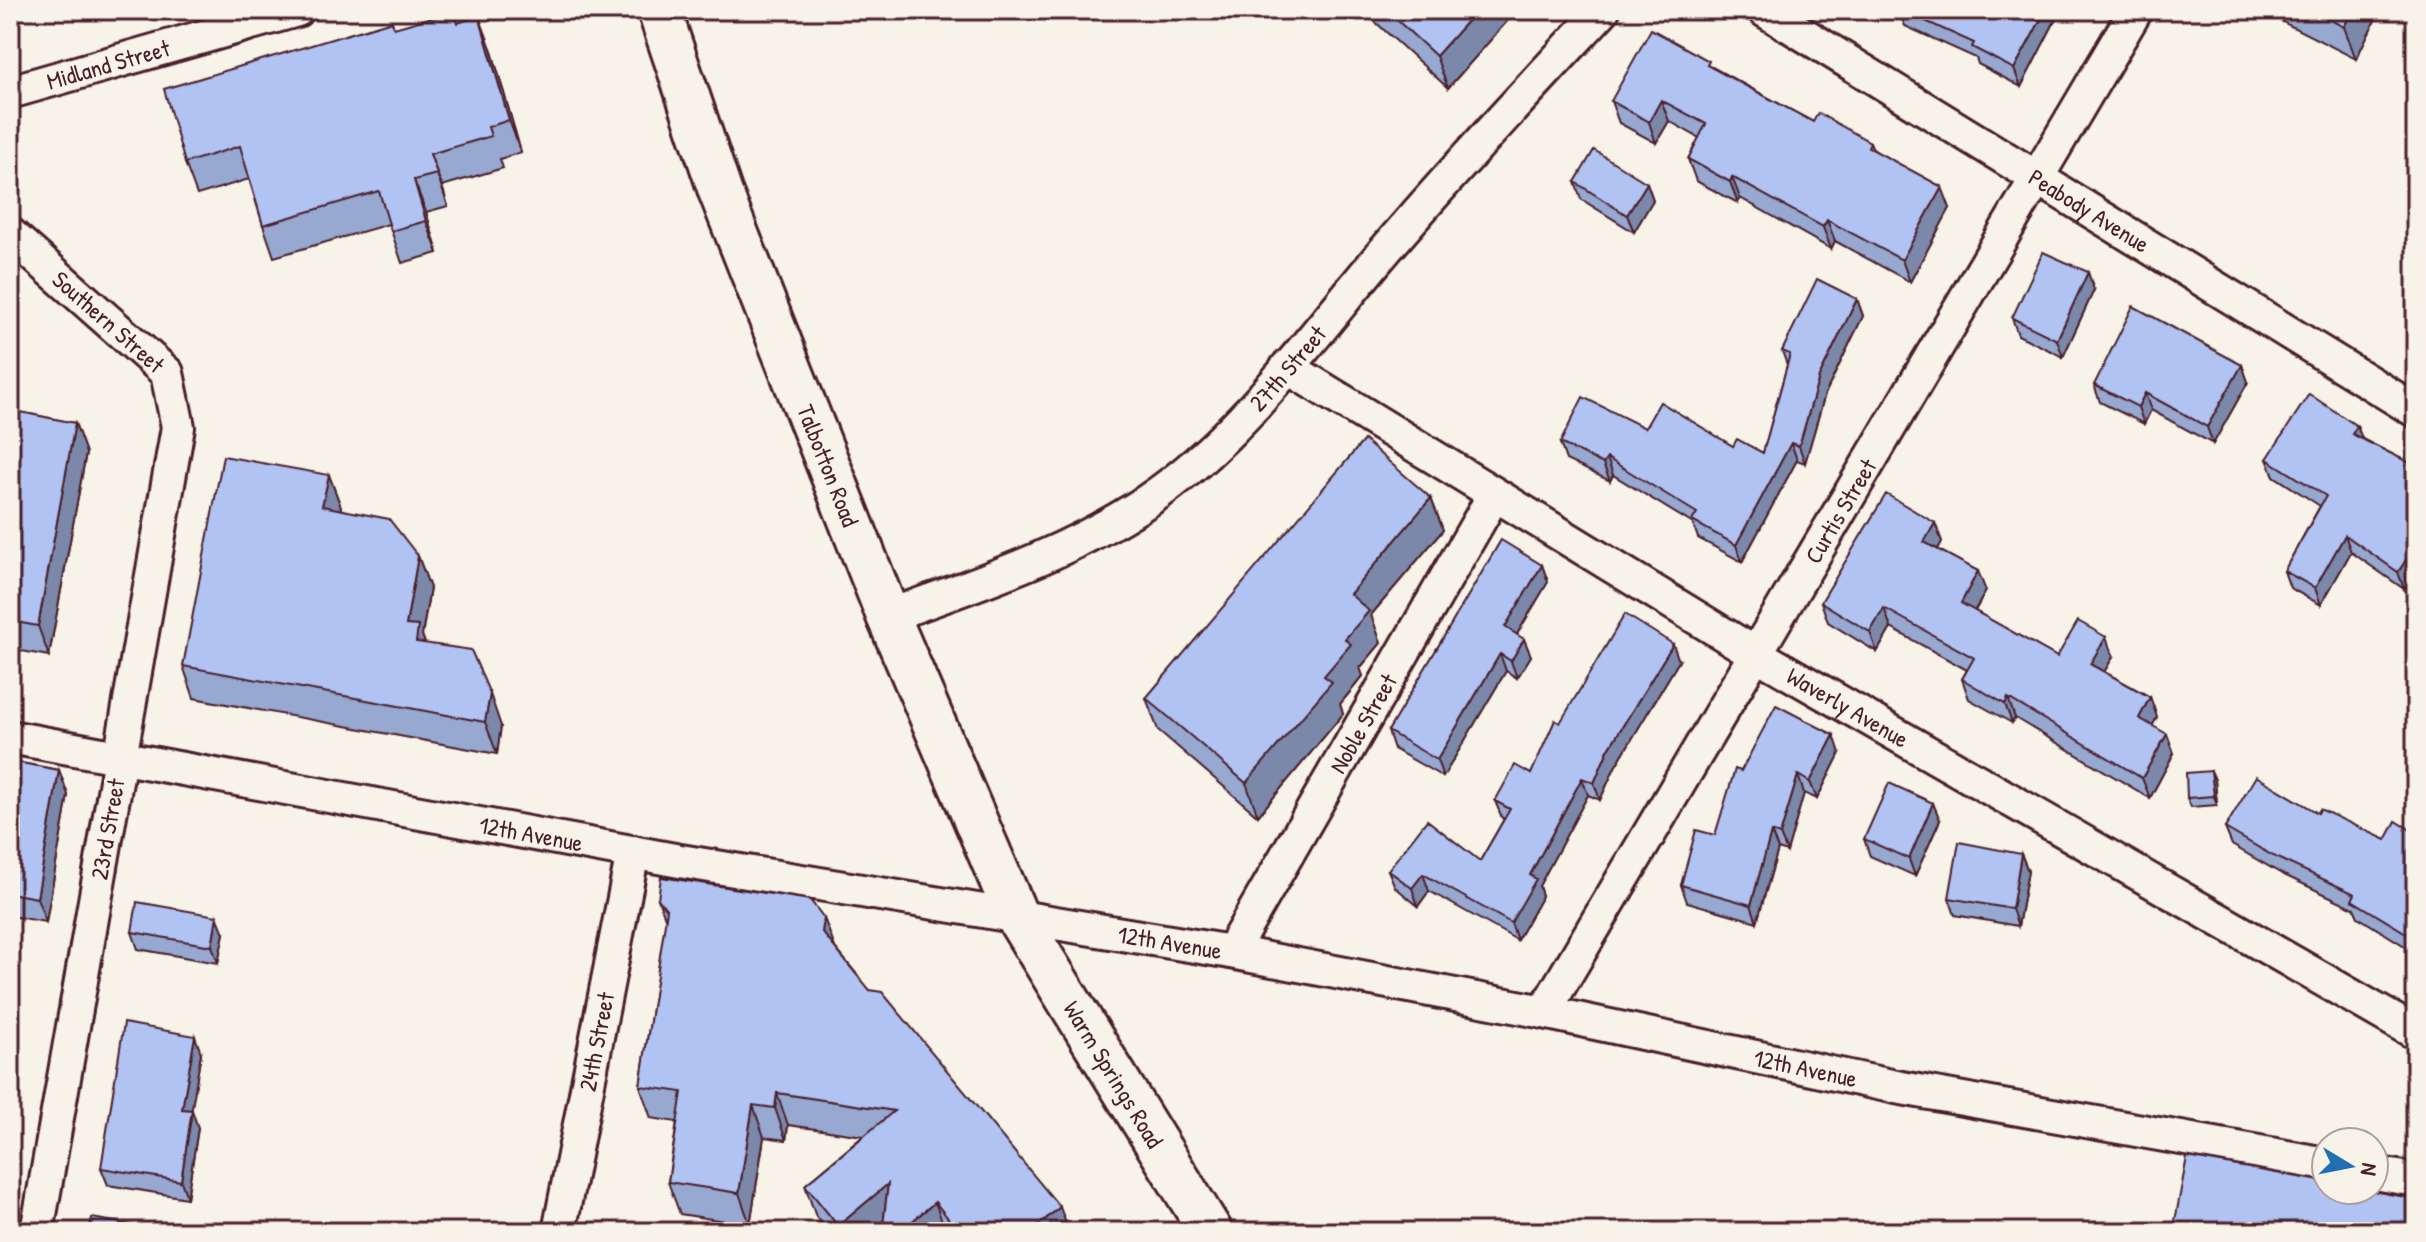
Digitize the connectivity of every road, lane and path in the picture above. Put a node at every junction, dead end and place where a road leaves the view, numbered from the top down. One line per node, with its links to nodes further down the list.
1 (297, 10): 6 (street, Midland Street)
2 (659, 10): 13 (main road, Talbotton Road)
3 (1603, 10): 9 (street, 27th Street)
4 (1764, 10): 7 (street, Peabody Avenue)
5 (2136, 10): 7 (street, Curtis Street)
6 (10, 92)
7 (2036, 178): 10 (street, Peabody Avenue); 14 (street, Curtis Street)
8 (10, 234): 11 (street, Southern Street)
9 (1287, 367): 12 (street, Waverly Avenue); 13 (street, 27th Street)
10 (2416, 411)
11 (178, 427): 16 (street, 23rd Street)
12 (1494, 495): 14 (street, Waverly Avenue); 19 (street, Noble Street)
13 (888, 616): 18 (main road, Talbotton Road)
14 (1756, 654): 20 (street, Curtis Street); 21 (street, Waverly Avenue)
15 (10, 737): 16 (street, 12th Avenue)
16 (120, 757): 17 (street, 12th Avenue); 25 (street, 23rd Street)
17 (633, 852): 18 (street, 12th Avenue); 26 (street, 24th Street)
18 (1016, 915): 19 (street, 12th Avenue); 27 (main road, Warm Springs Road)
19 (1231, 952): 20 (street, 12th Avenue)
20 (1544, 1012): 22 (street, 12th Avenue)
21 (2416, 1033)
22 (2310, 1161)
23 (2390, 1176): 24 (street)
24 (2416, 1180)
25 (37, 1232)
26 (559, 1232)
27 (1211, 1232)

